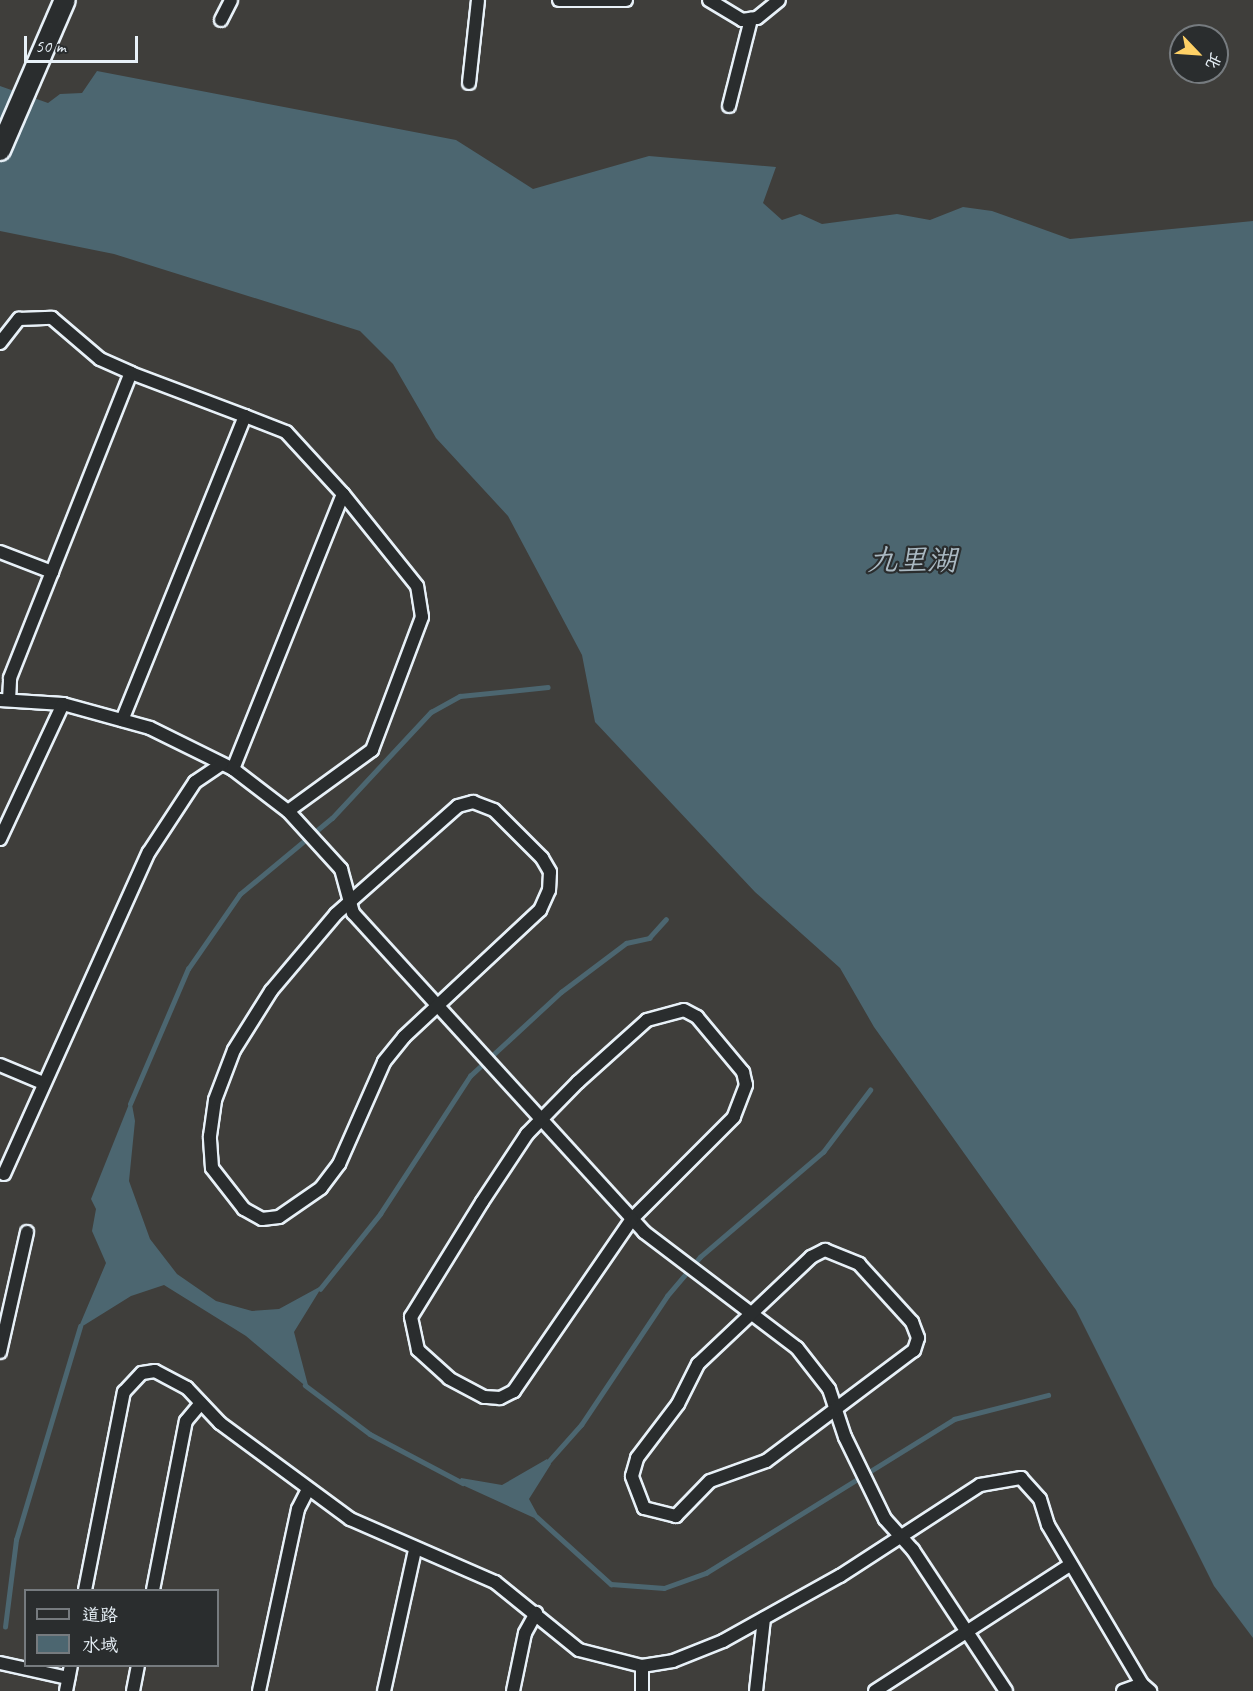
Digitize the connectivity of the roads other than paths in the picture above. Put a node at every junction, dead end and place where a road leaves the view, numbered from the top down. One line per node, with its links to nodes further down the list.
1 (65, 0): 12 (main road)
2 (231, 0): 9 (street)
3 (477, 0): 10 (street)
4 (559, 0): 5 (street)
5 (626, 0)
6 (708, 0): 8 (street)
7 (779, 0): 8 (street)
8 (750, 19): 11 (street)
9 (221, 20)
10 (469, 83)
11 (729, 106)
12 (0, 150)
13 (0, 343): 14 (street)
14 (131, 373): 15 (street); 18 (street)
15 (245, 416): 16 (street); 21 (street)
16 (343, 494): 22 (street); 23 (street)
17 (0, 552): 18 (street)
18 (52, 572): 19 (street)
19 (5, 700): 20 (street)
20 (63, 704): 21 (street); 24 (street)
21 (122, 720): 22 (street)
22 (227, 767): 23 (street); 28 (street)
23 (288, 811): 25 (street)
24 (0, 838)
25 (350, 903): 26 (street); 26 (street); 26 (street)
26 (437, 1005): 29 (street)
27 (0, 1065): 28 (street)
28 (43, 1083): 30 (street)
29 (541, 1120): 31 (street); 31 (street); 31 (street)
30 (4, 1174)
31 (632, 1219): 33 (street)
32 (27, 1232): 34 (street)
33 (750, 1315): 37 (street); 37 (street); 37 (street)
34 (2, 1331): 35 (street)
35 (0, 1352)
36 (201, 1403): 38 (street); 42 (street); 43 (street)
37 (836, 1410): 39 (street)
38 (307, 1491): 40 (street); 57 (street)
39 (901, 1536): 41 (street); 45 (street); 46 (street)
40 (415, 1550): 44 (street); 58 (street)
41 (1070, 1565): 46 (street); 53 (street)
42 (85, 1589)
43 (153, 1589)
44 (536, 1613): 49 (street); 59 (street)
45 (764, 1618): 49 (street); 61 (street)
46 (966, 1630): 54 (street); 62 (street)
47 (0, 1663): 48 (street)
48 (24, 1666)
49 (642, 1666): 60 (street)
50 (31, 1667): 52 (street)
51 (138, 1667): 56 (street)
52 (69, 1672): 55 (street)
53 (1146, 1687): 63 (street)
54 (1000, 1688)
55 (66, 1691)
56 (133, 1691)
57 (259, 1691)
58 (384, 1691)
59 (513, 1691)
60 (642, 1691)
61 (756, 1691)
62 (875, 1691)
63 (1123, 1691)

